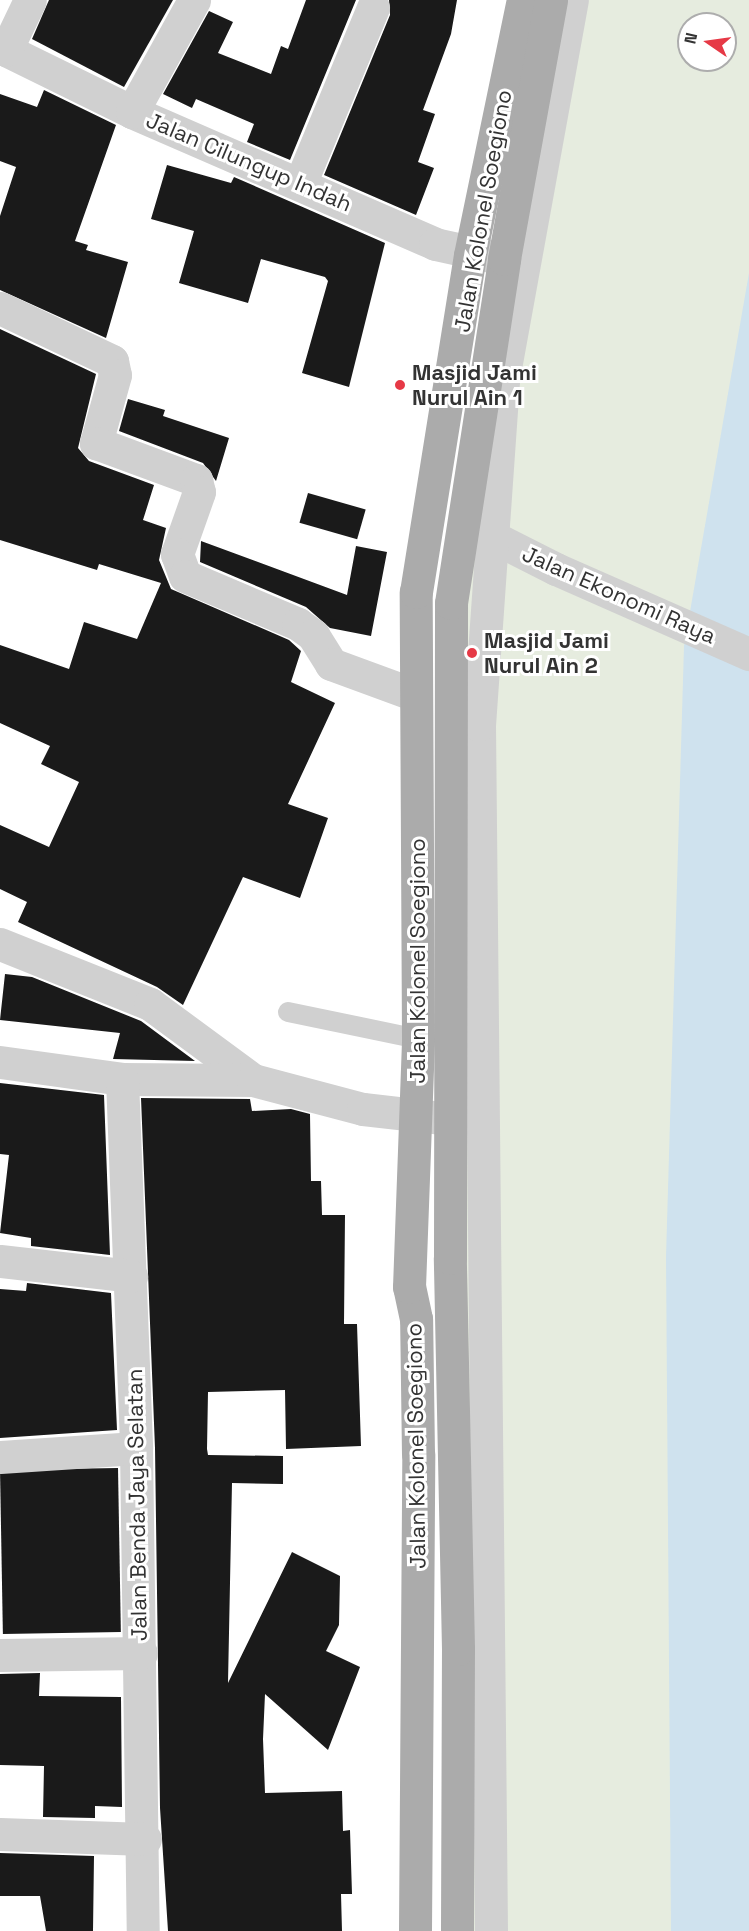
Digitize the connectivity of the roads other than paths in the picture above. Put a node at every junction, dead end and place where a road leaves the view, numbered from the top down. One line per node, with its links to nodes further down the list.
1 (30, 0): 7 (street)
2 (195, 0): 8 (street)
3 (523, 0): 10 (main road, Jalan Kolonel Soegiono)
4 (551, 0): 11 (main road, Jalan Kolonel Soegiono)
5 (572, 0): 14 (street)
6 (373, 8): 9 (street)
7 (3, 48): 8 (street, Jalan Cilungup Indah)
8 (132, 112): 9 (street, Jalan Cilungup Indah)
9 (300, 184): 10 (street, Jalan Cilungup Indah)
10 (470, 255): 11 (street, Jalan Cilungup Indah); 17 (main road, Jalan Kolonel Soegiono)
11 (504, 259): 13 (main road, Jalan Kolonel Soegiono)
12 (0, 308): 17 (street)
13 (471, 493): 14 (street); 15 (main road, Jalan Kolonel Soegiono)
14 (489, 535): 15 (street); 16 (street, Jalan Ekonomi Raya); 37 (street)
15 (454, 569): 25 (main road, Jalan Kolonel Soegiono)
16 (749, 654)
17 (413, 694): 20 (main road, Jalan Kolonel Soegiono)
18 (0, 944): 23 (street)
19 (288, 1012): 20 (lane)
20 (418, 1039): 24 (main road, Jalan Kolonel Soegiono)
21 (0, 1062): 22 (street)
22 (122, 1079): 23 (street); 27 (street, Jalan Benda Jaya Selatan)
23 (253, 1080): 24 (street)
24 (416, 1115): 25 (street); 35 (main road, Jalan Kolonel Soegiono)
25 (451, 1119): 36 (main road, Jalan Kolonel Soegiono)
26 (0, 1261): 27 (street)
27 (130, 1276): 28 (street, Jalan Benda Jaya Selatan)
28 (136, 1448): 29 (street); 30 (street, Jalan Benda Jaya Selatan)
29 (0, 1457)
30 (141, 1653): 31 (street); 33 (street, Jalan Benda Jaya Selatan)
31 (0, 1655)
32 (0, 1834): 33 (street)
33 (145, 1839): 34 (street, Jalan Benda Jaya Selatan)
34 (143, 1931)
35 (415, 1931)
36 (457, 1931)
37 (492, 1931)

